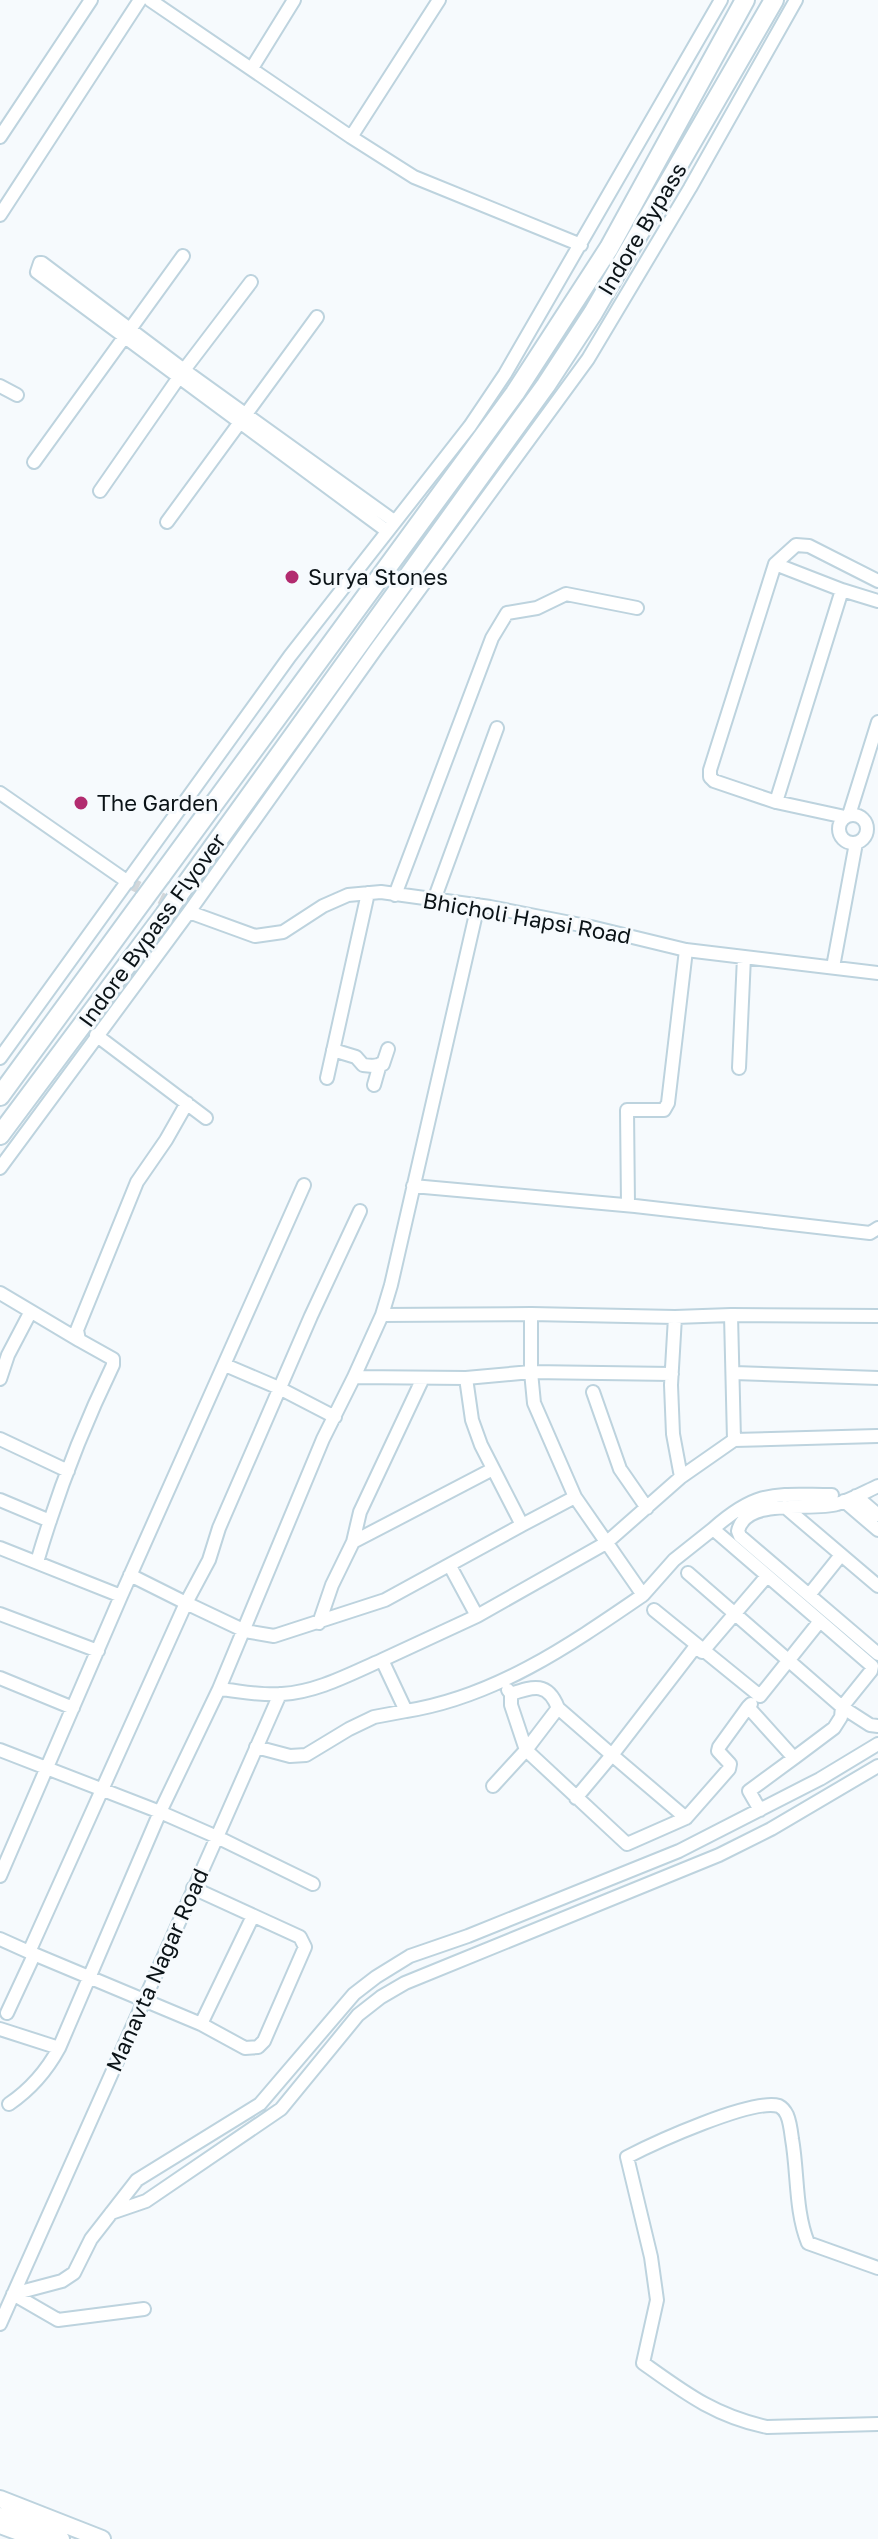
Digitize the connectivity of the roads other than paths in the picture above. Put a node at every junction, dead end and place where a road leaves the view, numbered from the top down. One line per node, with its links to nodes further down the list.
1 (91, 0): 11 (street)
2 (140, 0): 13 (street)
3 (150, 0): 10 (street)
4 (294, 0): 10 (street)
5 (439, 0): 12 (street)
6 (721, 0): 14 (street)
7 (745, 0): 23 (highway, Indore Bypass)
8 (774, 0): 23 (highway, Indore Bypass)
9 (796, 0): 25 (street)
10 (252, 68): 12 (street)
11 (0, 137)
12 (351, 137): 14 (street)
13 (0, 215)
14 (581, 245): 23 (street)
15 (183, 256): 18 (street)
16 (251, 282): 19 (street)
17 (317, 317): 22 (street)
18 (128, 333): 18 (street); 19 (street); 24 (street)
19 (182, 373): 22 (street); 26 (street)
20 (0, 386): 21 (street)
21 (17, 395)
22 (243, 418): 27 (street); 28 (street)
23 (486, 443): 25 (highway); 28 (street); 58 (highway, Indore Bypass Flyover, bridge); 61 (highway, Indore Bypass Flyover, bridge)
24 (34, 462)
25 (507, 472): 45 (street)
26 (100, 491)
27 (167, 522)
28 (390, 526): 40 (street)
29 (775, 564): 30 (street); 31 (street); 37 (street)
30 (878, 581)
31 (842, 590): 32 (street); 37 (street)
32 (878, 601)
33 (637, 608): 42 (street)
34 (878, 722): 38 (street)
35 (497, 728): 43 (street)
36 (0, 793): 40 (street)
37 (776, 802): 38 (street)
38 (847, 816): 39 (street); 39 (street)
39 (856, 843): 48 (street)
40 (128, 882): 53 (street)
41 (368, 893): 42 (street, Bhicholi Hapsi Road); 45 (street, Bhicholi Hapsi Road); 52 (street)
42 (395, 895): 43 (street, Bhicholi Hapsi Road)
43 (434, 900): 44 (street, Bhicholi Hapsi Road)
44 (478, 905): 46 (street, Bhicholi Hapsi Road); 64 (street)
45 (189, 912): 50 (street)
46 (686, 950): 47 (street, Bhicholi Hapsi Road); 65 (street)
47 (744, 957): 48 (street, Bhicholi Hapsi Road); 55 (street)
48 (833, 967): 49 (street, Bhicholi Hapsi Road)
49 (878, 973)
50 (96, 1035): 59 (street); 62 (street)
51 (388, 1049): 54 (street)
52 (333, 1050): 54 (street); 56 (street)
53 (0, 1058)
54 (380, 1064): 57 (street)
55 (739, 1068)
56 (327, 1078)
57 (374, 1085)
58 (0, 1096)
59 (187, 1103): 60 (street); 75 (street)
60 (206, 1118)
61 (0, 1135)
62 (0, 1168)
63 (304, 1185): 76 (street)
64 (413, 1186): 65 (street); 71 (street)
65 (628, 1205): 67 (street)
66 (360, 1211): 85 (street)
67 (878, 1228)
68 (0, 1293): 69 (street)
69 (30, 1313): 75 (street); 84 (street)
70 (531, 1314): 71 (street); 74 (street); 77 (street)
71 (382, 1315): 80 (street)
72 (731, 1315): 73 (street); 74 (street); 78 (street)
73 (878, 1316)
74 (675, 1317): 79 (street)
75 (79, 1340): 92 (street)
76 (225, 1365): 85 (street); 112 (street)
77 (531, 1372): 79 (street); 82 (street); 95 (street)
78 (734, 1373): 83 (street); 90 (street)
79 (672, 1374): 93 (street)
80 (354, 1377): 81 (street); 87 (street)
81 (423, 1378): 82 (street); 105 (street)
82 (466, 1378): 91 (street)
83 (878, 1378)
84 (0, 1379)
85 (279, 1388): 87 (street); 118 (street)
86 (593, 1392): 99 (street)
87 (335, 1417): 125 (street)
88 (877, 1436): 90 (street)
89 (0, 1439): 92 (street)
90 (734, 1440): 93 (street)
91 (493, 1469): 102 (street); 105 (street)
92 (68, 1471): 101 (street)
93 (681, 1477): 99 (street)
94 (878, 1486): 96 (street)
95 (575, 1497): 102 (street); 106 (street)
96 (844, 1497): 98 (street); 100 (street); 103 (street); 104 (street)
97 (0, 1500): 101 (street)
98 (785, 1507): 108 (street); 116 (street)
99 (647, 1508): 106 (street)
100 (878, 1515)
101 (50, 1521): 109 (street)
102 (522, 1525): 110 (street)
103 (713, 1529): 113 (street); 115 (street)
104 (878, 1530)
105 (353, 1542): 124 (street)
106 (606, 1543): 115 (street); 122 (street)
107 (0, 1548): 109 (street)
108 (841, 1555): 114 (street); 116 (street)
109 (37, 1562): 117 (street)
110 (450, 1566): 122 (street); 124 (street)
111 (688, 1573): 120 (street)
112 (130, 1575): 117 (street); 118 (street)
113 (767, 1576): 120 (street); 123 (street)
114 (878, 1586)
115 (643, 1595): 132 (street)
116 (809, 1595): 128 (street)
117 (121, 1596): 127 (street)
118 (186, 1603): 125 (street); 152 (street)
119 (654, 1610): 126 (street)
120 (735, 1613): 126 (street); 129 (street)
121 (0, 1614): 127 (street)
122 (477, 1616): 130 (street)
123 (820, 1621): 129 (street); 138 (street)
124 (319, 1623): 125 (street)
125 (245, 1631): 133 (street)
126 (699, 1649): 136 (street); 147 (street)
127 (98, 1651): 139 (street)
128 (878, 1654)
129 (789, 1659): 136 (street); 138 (street)
130 (382, 1660): 134 (street); 141 (street)
131 (0, 1678): 139 (street)
132 (500, 1682): 135 (street); 141 (street)
133 (219, 1689): 134 (street); 155 (street)
134 (280, 1694): 144 (street, Manavta Nagar Road)
135 (511, 1694): 140 (street); 146 (street)
136 (760, 1696): 137 (street)
137 (748, 1707): 148 (street); 156 (street)
138 (842, 1707): 142 (street); 148 (street)
139 (73, 1708): 150 (street)
140 (558, 1708): 146 (street); 147 (street)
141 (406, 1711): 144 (street)
142 (878, 1726)
143 (878, 1744): 154 (street)
144 (256, 1747): 157 (street, Manavta Nagar Road)
145 (0, 1750): 150 (street)
146 (526, 1750): 151 (street); 153 (street)
147 (612, 1755): 153 (street); 156 (street)
148 (794, 1758): 154 (street)
149 (878, 1766): 171 (street)
150 (47, 1769): 152 (street); 158 (street)
151 (493, 1786)
152 (100, 1789): 155 (street); 163 (street)
153 (576, 1798): 156 (street)
154 (760, 1810): 171 (street)
155 (160, 1812): 157 (street); 164 (street)
156 (686, 1818)
157 (217, 1837): 159 (street); 160 (street, Manavta Nagar Road)
158 (0, 1876)
159 (313, 1884)
160 (193, 1888): 161 (street); 165 (street, Manavta Nagar Road)
161 (253, 1916): 167 (street); 167 (street)
162 (0, 1939): 163 (street)
163 (31, 1954): 164 (street); 166 (street)
164 (90, 1978): 165 (street); 169 (street)
165 (143, 2000): 167 (street); 173 (street, Manavta Nagar Road)
166 (7, 2013)
167 (201, 2024)
168 (0, 2029): 169 (street)
169 (59, 2048): 170 (street)
170 (9, 2104)
171 (111, 2213): 173 (street)
172 (878, 2268): 176 (street)
173 (13, 2294): 174 (street); 175 (street, Manavta Nagar Road)
174 (144, 2309)
175 (0, 2324)
176 (878, 2424)
177 (0, 2499): 180 (main road)
178 (0, 2516): 180 (main road)
179 (0, 2527): 180 (street)
180 (45, 2533): 181 (main road)
181 (102, 2539)

